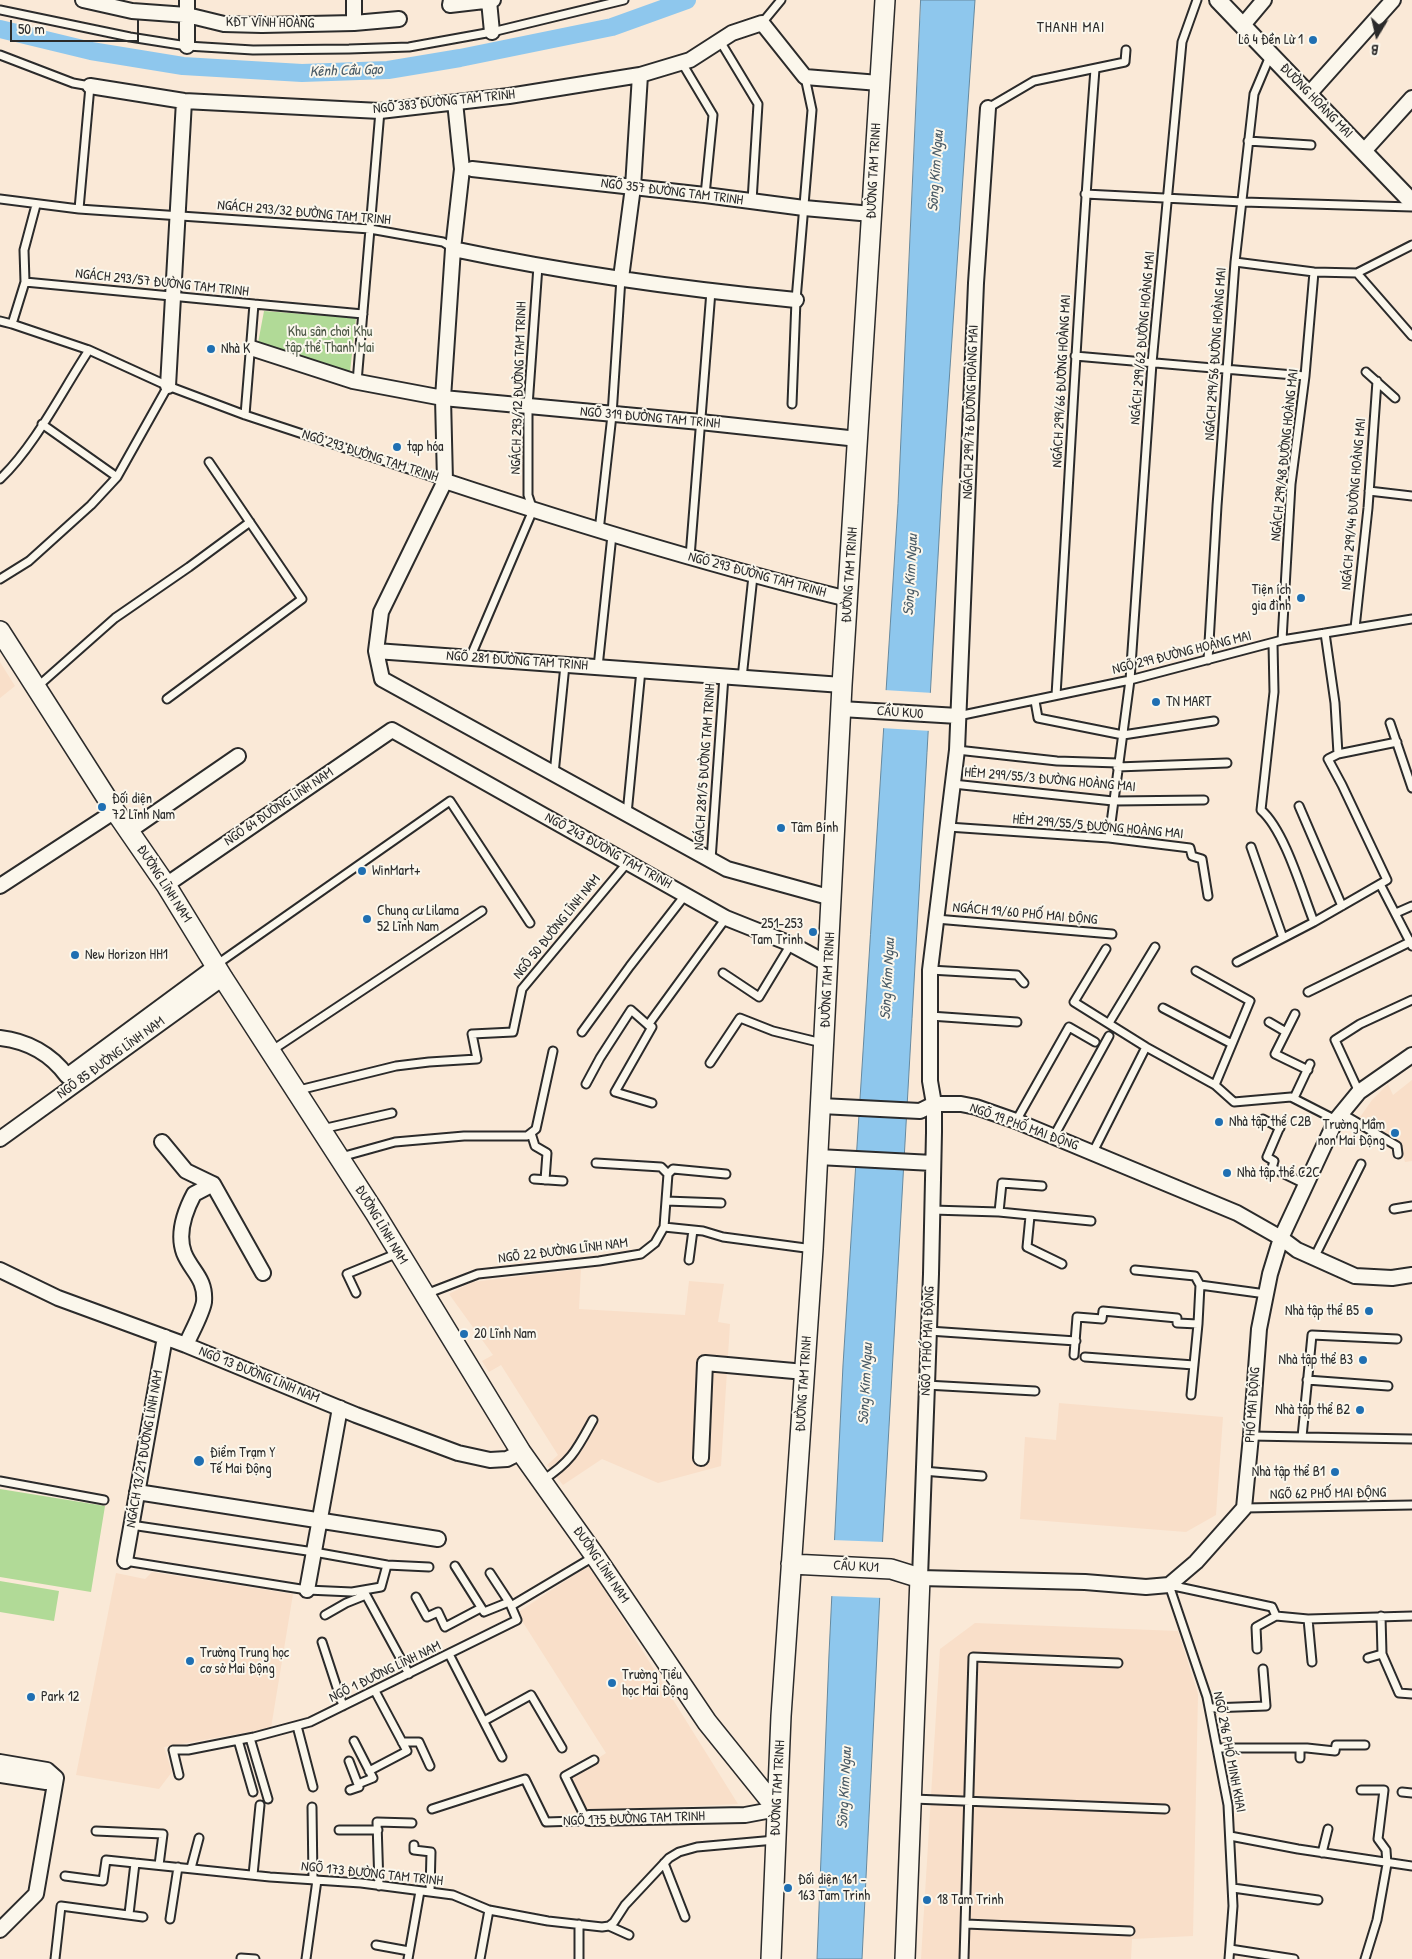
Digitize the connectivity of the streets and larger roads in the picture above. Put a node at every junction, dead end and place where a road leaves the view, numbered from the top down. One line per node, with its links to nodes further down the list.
1 (83, 0): 10 (street, KĐT VĨNH HOÀNG)
2 (187, 0): 10 (street)
3 (354, 0): 12 (street)
4 (450, 0): 5 (street)
5 (491, 0): 14 (street)
6 (884, 0): 17 (main road, ĐƯỜNG TAM TRINH)
7 (1218, 0): 13 (street, ĐƯỜNG HOÀNG MAI)
8 (1264, 0): 13 (street)
9 (1393, 0): 19 (street)
10 (187, 15): 12 (street, KĐT VĨNH HOÀNG); 15 (street)
11 (399, 19): 12 (street, KĐT VĨNH HOÀNG)
12 (354, 23)
13 (1243, 25): 19 (street, ĐƯỜNG HOÀNG MAI)
14 (492, 32)
15 (187, 46)
16 (640, 75): 17 (street, NGÕ 383 ĐƯỜNG TAM TRINH); 22 (street, NGÕ 383 ĐƯỜNG TAM TRINH); 26 (street)
17 (879, 84): 28 (main road, ĐƯỜNG TAM TRINH)
18 (90, 86): 21 (street, NGÕ 383 ĐƯỜNG TAM TRINH)
19 (1309, 94): 24 (street, ĐƯỜNG HOÀNG MAI)
20 (1412, 98): 24 (street)
21 (184, 101): 22 (street, NGÕ 383 ĐƯỜNG TAM TRINH); 33 (street)
22 (455, 102): 29 (street)
23 (988, 108): 42 (street, NGÁCH 299/76 ĐƯỜNG HOÀNG MAI)
24 (1364, 151): 27 (street, ĐƯỜNG HOÀNG MAI)
25 (472, 170): 26 (street, NGÕ 357 ĐƯỜNG TAM TRINH)
26 (633, 187): 28 (street, NGÕ 357 ĐƯỜNG TAM TRINH); 30 (street)
27 (1412, 202)
28 (872, 214): 35 (main road, ĐƯỜNG TAM TRINH)
29 (454, 249): 30 (street); 34 (street)
30 (622, 278): 31 (street)
31 (796, 300)
32 (251, 348): 34 (street, NGÕ 319 ĐƯỜNG TAM TRINH)
33 (168, 386)
34 (443, 398): 35 (street, NGÕ 319 ĐƯỜNG TAM TRINH); 36 (street)
35 (858, 439): 37 (main road, ĐƯỜNG TAM TRINH)
36 (445, 481): 37 (street, NGÕ 293 ĐƯỜNG TAM TRINH); 39 (street)
37 (848, 599): 40 (main road, ĐƯỜNG TAM TRINH)
38 (0, 631): 45 (main road, ĐƯỜNG LĨNH NAM)
39 (376, 651): 40 (street, NGÕ 281 ĐƯỜNG TAM TRINH); 49 (street)
40 (842, 685): 41 (main road, ĐƯỜNG TAM TRINH)
41 (841, 709): 42 (street, CẦU KU0); 49 (main road, ĐƯỜNG TAM TRINH)
42 (958, 716): 54 (street, NGÁCH 299/76 ĐƯỜNG HOÀNG MAI)
43 (392, 730): 47 (street, NGÕ 64 ĐƯỜNG LĨNH NAM); 50 (street, NGÕ 243 ĐƯỜNG TAM TRINH)
44 (238, 756): 46 (street)
45 (115, 811): 46 (main road, ĐƯỜNG LĨNH NAM); 48 (street)
46 (129, 832): 47 (main road, ĐƯỜNG LĨNH NAM)
47 (166, 885): 51 (main road, ĐƯỜNG LĨNH NAM)
48 (0, 886)
49 (832, 898): 50 (main road, ĐƯỜNG TAM TRINH)
50 (828, 964): 55 (main road, ĐƯỜNG TAM TRINH)
51 (219, 972): 52 (street); 56 (street, NGÕ 85 ĐƯỜNG LĨNH NAM); 69 (main road, ĐƯỜNG LĨNH NAM)
52 (0, 1038)
53 (1412, 1055): 61 (street, PHỐ MAI ĐỘNG)
54 (934, 1104): 55 (street, NGÕ 19 PHỐ MAI ĐỘNG); 59 (street, NGÕ 1 PHỐ MAI ĐỘNG); 61 (street, NGÕ 19 PHỐ MAI ĐỘNG)
55 (821, 1106): 58 (main road, ĐƯỜNG TAM TRINH)
56 (0, 1139)
57 (162, 1142): 60 (street)
58 (818, 1157): 59 (street); 67 (main road, ĐƯỜNG TAM TRINH)
59 (933, 1163): 76 (street, NGÕ 1 PHỐ MAI ĐỘNG)
60 (214, 1184): 63 (street); 66 (street)
61 (1281, 1238): 64 (street, NGÕ 19 PHỐ MAI ĐỘNG); 76 (street, PHỐ MAI ĐỘNG)
62 (0, 1270): 65 (street, NGÕ 13 ĐƯỜNG LĨNH NAM)
63 (263, 1273)
64 (1412, 1275)
65 (165, 1337): 66 (street, NGÕ 13 ĐƯỜNG LĨNH NAM); 71 (street, NGÁCH 13/21 ĐƯỜNG LĨNH NAM)
66 (186, 1345): 68 (street, NGÕ 13 ĐƯỜNG LĨNH NAM)
67 (805, 1372): 70 (street); 75 (main road, ĐƯỜNG TAM TRINH)
68 (340, 1408): 69 (street, NGÕ 13 ĐƯỜNG LĨNH NAM); 72 (street)
69 (521, 1452): 81 (main road, ĐƯỜNG LĨNH NAM)
70 (701, 1458)
71 (137, 1492): 72 (street); 74 (street, NGÁCH 13/21 ĐƯỜNG LĨNH NAM)
72 (320, 1520): 73 (street); 77 (street)
73 (438, 1539)
74 (125, 1561)
75 (791, 1564): 76 (main road, CẦU KU1); 81 (main road, ĐƯỜNG TAM TRINH)
76 (920, 1578): 85 (main road)
77 (308, 1590)
78 (0, 1762): 80 (street)
79 (0, 1775): 80 (street)
80 (56, 1778): 83 (street)
81 (777, 1809): 82 (street, NGÕ 175 ĐƯỜNG TAM TRINH); 84 (main road, ĐƯỜNG TAM TRINH)
82 (587, 1819)
83 (0, 1930)
84 (771, 1959)
85 (905, 1959)

